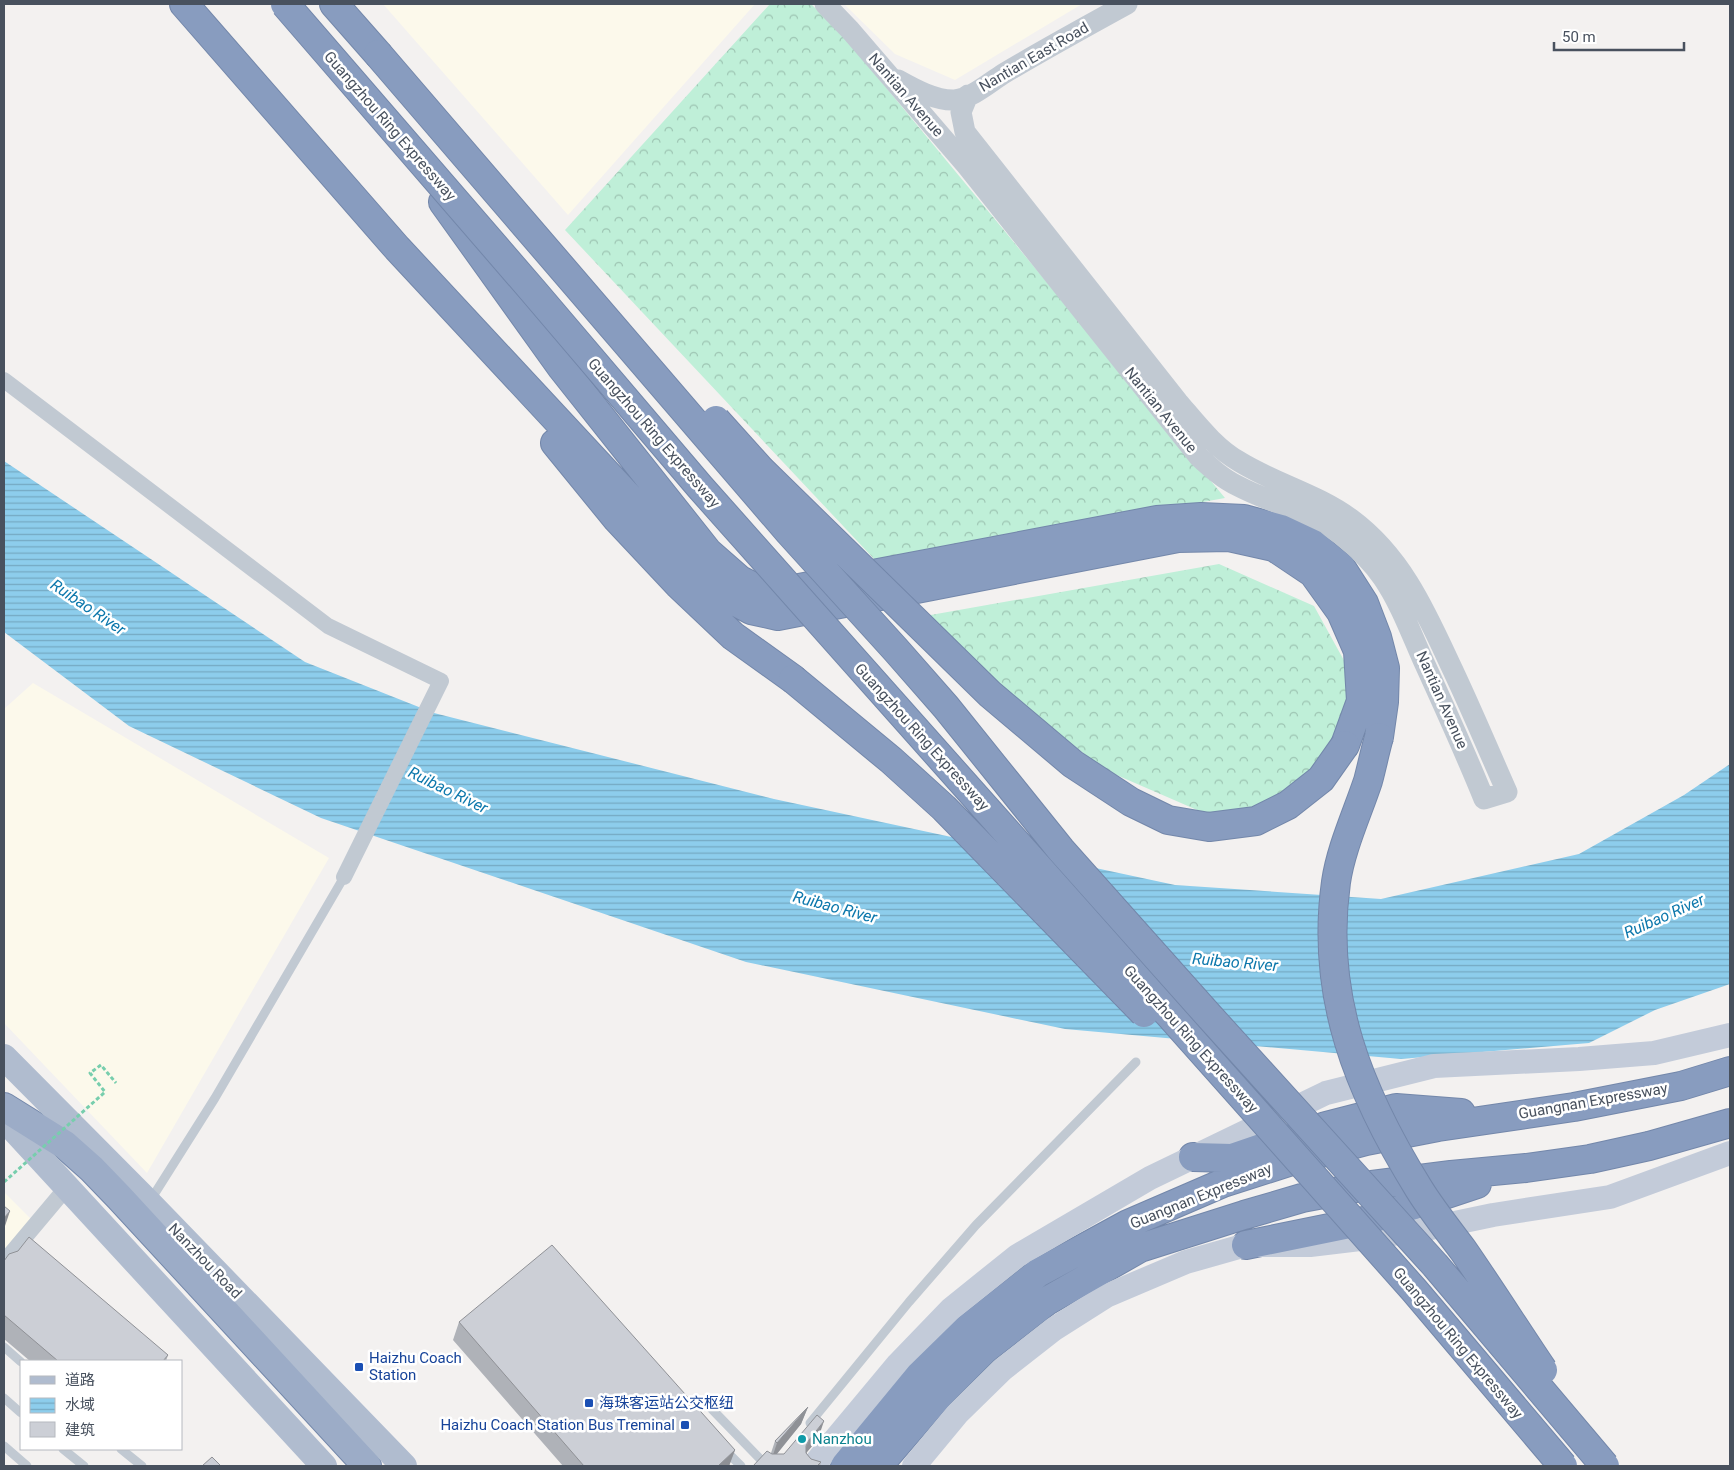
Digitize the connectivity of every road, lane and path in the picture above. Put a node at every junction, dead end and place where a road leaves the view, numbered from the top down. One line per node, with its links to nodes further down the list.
1 (184, 4): 10 (highway)
2 (284, 4): 30 (highway, Guangzhou Ring Expressway, bridge)
3 (303, 4): 54 (highway, bridge)
4 (334, 4): 7 (highway, Guangzhou Ring Expressway)
5 (825, 4): 8 (street, Nantian Avenue)
6 (1127, 4): 9 (street, Nantian East Road)
7 (378, 54): 10 (highway, bridge); 54 (highway, Guangzhou Ring Expressway, bridge)
8 (889, 75): 9 (street); 9 (street, Nantian Avenue)
9 (968, 96)
10 (397, 248): 30 (highway, bridge)
11 (4, 380): 12 (street)
12 (344, 877): 27 (lane)
13 (1730, 1035): 23 (main road)
14 (4, 1057): 27 (main road, Nanzhou Road)
15 (1136, 1062): 36 (lane)
16 (1730, 1071): 19 (highway, Guangnan Expressway)
17 (116, 1083): 25 (path, bridge)
18 (4, 1106): 45 (highway)
19 (1507, 1116): 23 (highway); 50 (highway, Guangnan Expressway)
20 (4, 1119): 26 (main road)
21 (1730, 1123): 24 (highway, Guangnan Expressway)
22 (1730, 1153): 28 (main road)
23 (1193, 1157): 49 (main road)
24 (1526, 1168): 28 (highway); 51 (highway, Guangnan Expressway)
25 (4, 1182)
26 (67, 1187): 29 (street); 44 (main road)
27 (149, 1203): 46 (main road, Nanzhou Road)
28 (1246, 1245): 52 (main road)
29 (4, 1262)
30 (1414, 1290): 53 (highway, Guangzhou Ring Expressway, bridge)
31 (4, 1347): 32 (lane)
32 (20, 1361)
33 (4, 1398): 34 (lane)
34 (20, 1412)
35 (695, 1419): 48 (lane)
36 (806, 1429)
37 (720, 1445): 47 (lane)
38 (4, 1446): 41 (lane)
39 (64, 1450): 42 (lane)
40 (122, 1450): 43 (lane)
41 (28, 1466)
42 (84, 1466)
43 (142, 1466)
44 (324, 1466)
45 (367, 1466)
46 (404, 1466)
47 (741, 1466)
48 (767, 1466)
49 (813, 1466)
50 (845, 1466)
51 (878, 1466)
52 (914, 1466)
53 (1563, 1466)
54 (1607, 1466)

